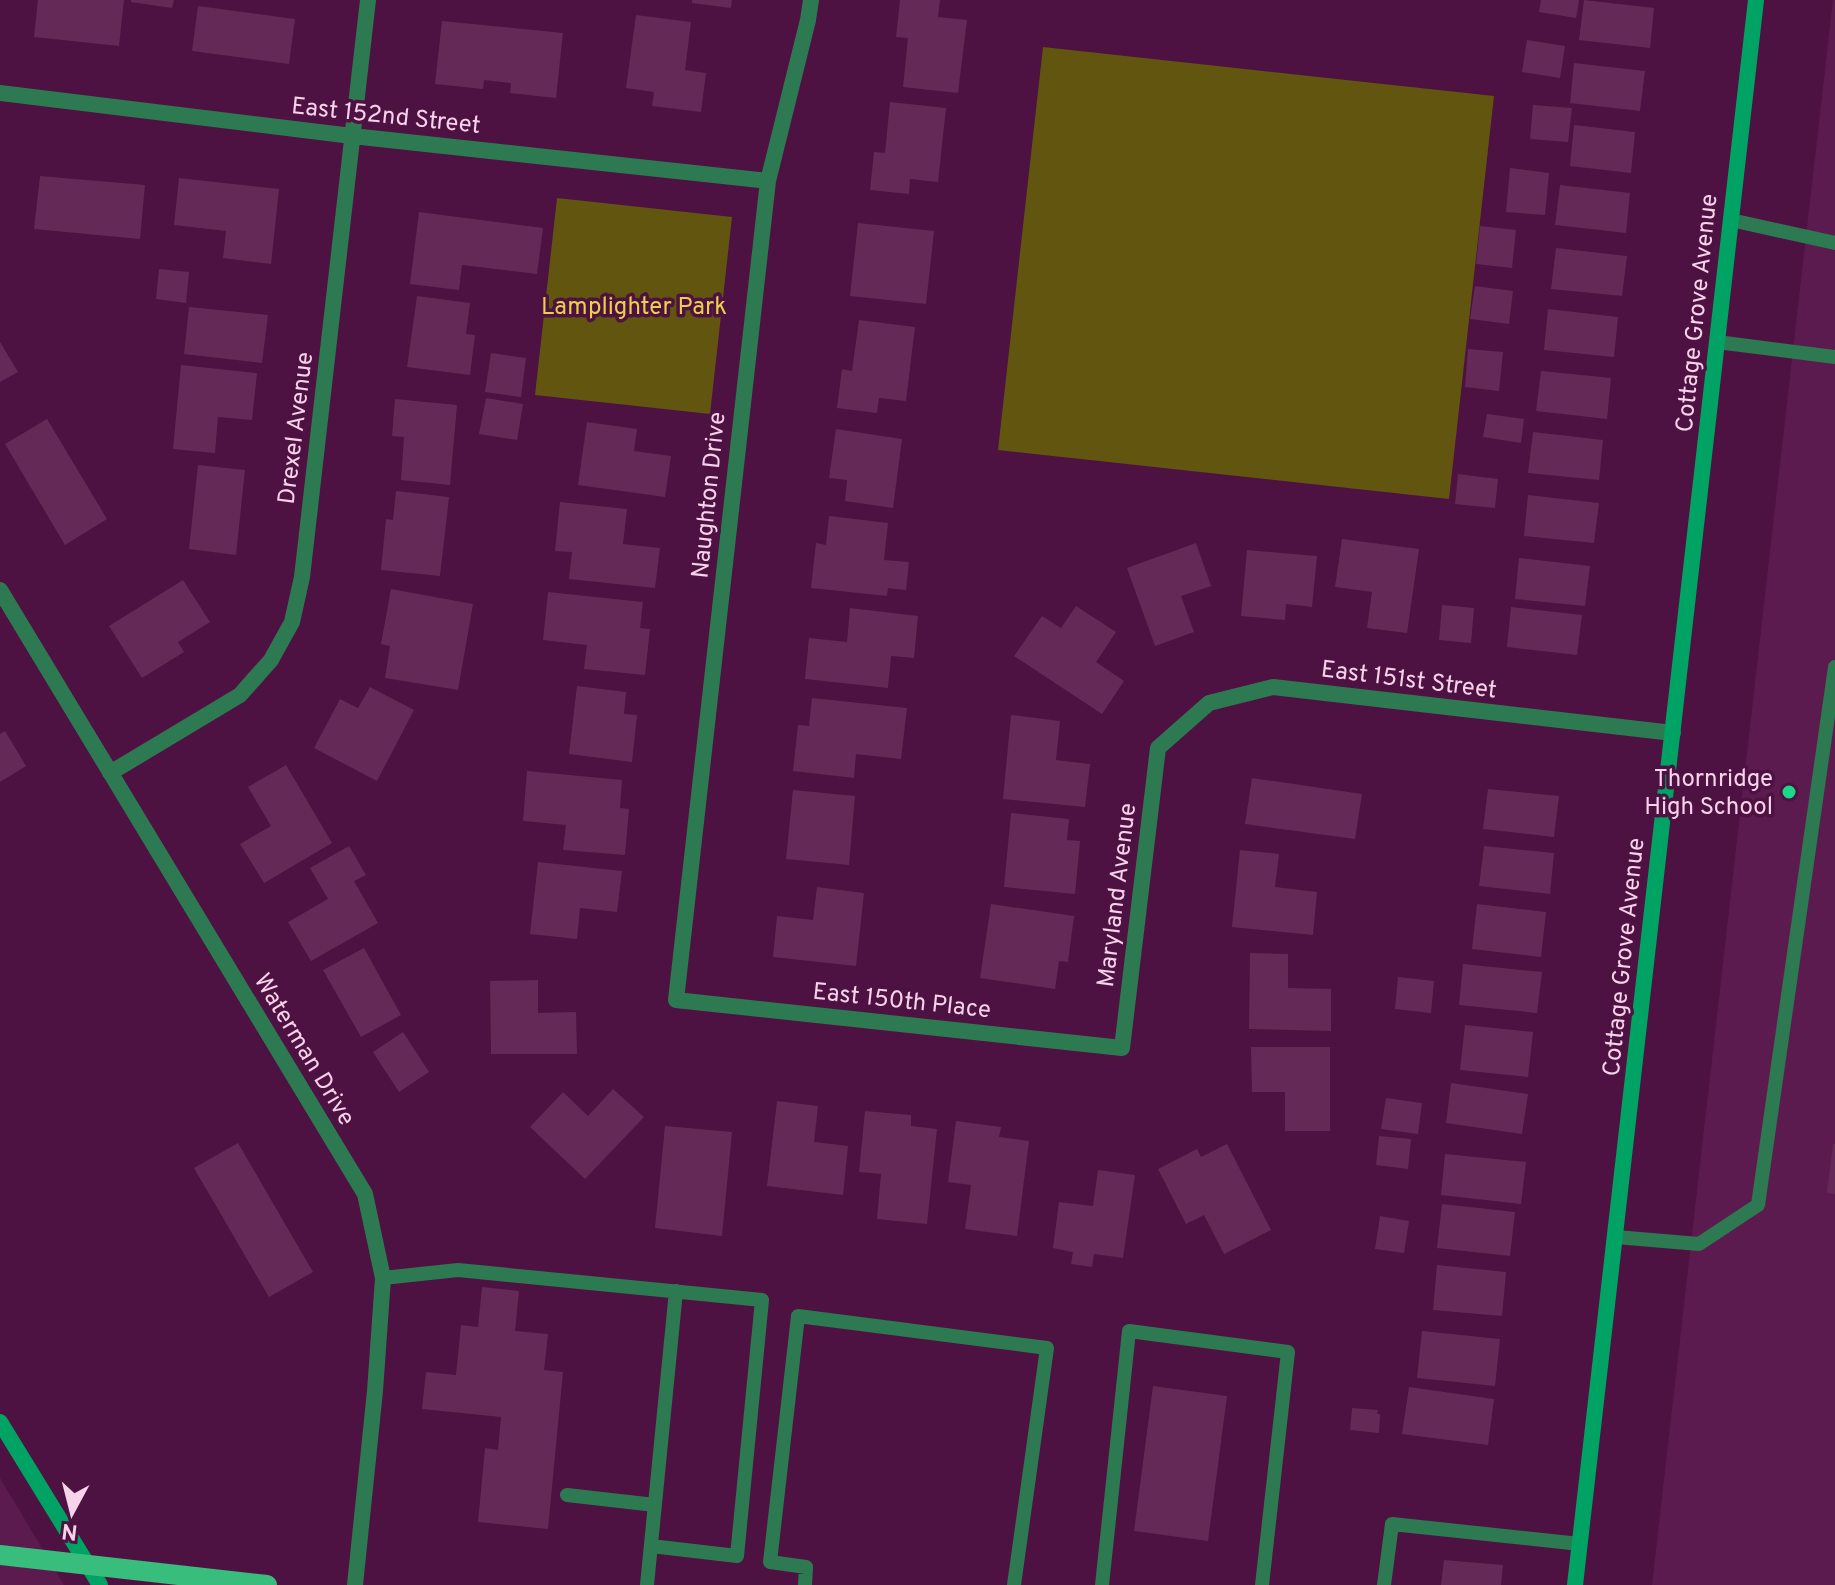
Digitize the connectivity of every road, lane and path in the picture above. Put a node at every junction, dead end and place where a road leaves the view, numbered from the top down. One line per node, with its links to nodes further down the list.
1 (368, 0): 5 (street, Drexel Avenue)
2 (811, 0): 6 (street, Naughton Drive)
3 (1756, 0): 7 (main road, Cottage Grove Avenue)
4 (0, 93): 5 (street, East 152nd Street)
5 (352, 136): 6 (street, East 152nd Street); 15 (street, Drexel Avenue)
6 (768, 181): 16 (street, Naughton Drive)
7 (1731, 220): 8 (lane); 9 (main road, Cottage Grove Avenue)
8 (1835, 243)
9 (1717, 342): 10 (lane); 13 (main road, Cottage Grove Avenue)
10 (1835, 357)
11 (0, 590): 15 (street, Waterman Drive)
12 (1835, 667): 18 (lane)
13 (1673, 733): 14 (street, East 151st Street); 18 (main road, Cottage Grove Avenue)
14 (1158, 748): 17 (street, Maryland Avenue)
15 (110, 773): 19 (street, Waterman Drive)
16 (676, 1000): 17 (street, East 150th Place)
17 (1122, 1048)
18 (1616, 1237): 24 (main road, Cottage Grove Avenue)
19 (383, 1278): 20 (lane); 30 (street, Waterman Drive)
20 (676, 1291): 23 (lane); 25 (lane)
21 (0, 1422): 27 (main road)
22 (567, 1495): 23 (lane)
23 (655, 1505): 25 (lane)
24 (1580, 1544): 36 (lane); 37 (main road, Cottage Grove Avenue)
25 (651, 1546): 31 (lane)
26 (0, 1555): 27 (main road)
27 (88, 1565): 28 (main road); 29 (main road)
28 (100, 1585)
29 (267, 1585)
30 (355, 1585)
31 (647, 1585)
32 (805, 1585): 33 (lane)
33 (1014, 1585)
34 (1102, 1585): 35 (lane)
35 (1262, 1585)
36 (1384, 1585)
37 (1575, 1585)

